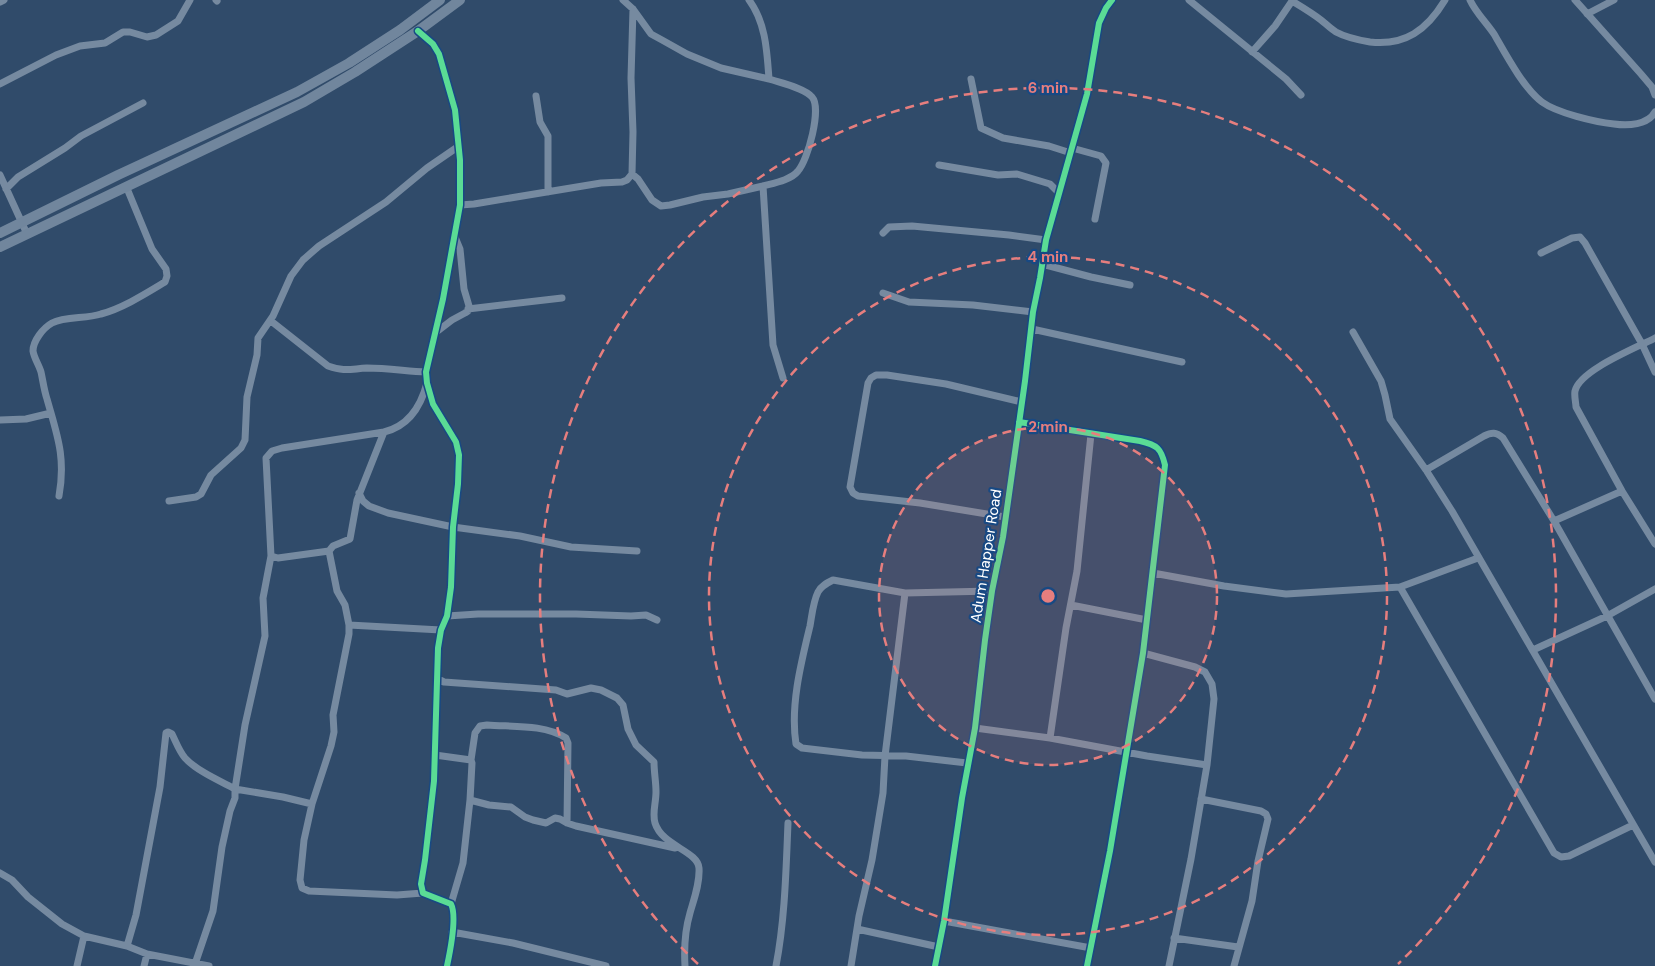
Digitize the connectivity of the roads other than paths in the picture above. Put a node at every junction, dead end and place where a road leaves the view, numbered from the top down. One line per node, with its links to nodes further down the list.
1 (4, 0): 14 (street)
2 (190, 0): 21 (street)
3 (440, 0): 39 (street)
4 (460, 0): 17 (street)
5 (623, 0): 15 (street)
6 (749, 0): 19 (street)
7 (1112, 0): 28 (street, Adum Happer Road)
8 (1189, 0): 18 (street)
9 (1445, 0): 13 (street)
10 (1470, 0): 26 (street)
11 (1575, 0): 16 (street)
12 (1614, 0): 16 (street)
13 (1292, 1): 18 (street)
14 (0, 2)
15 (633, 9): 19 (street); 30 (street)
16 (1587, 14): 22 (street)
17 (418, 31): 27 (street); 32 (street)
18 (1252, 52): 23 (street)
19 (769, 79): 33 (street)
20 (971, 79): 28 (street)
21 (0, 84)
22 (1655, 94)
23 (1302, 95)
24 (536, 96): 35 (street)
25 (143, 103): 34 (street)
26 (1655, 112)
27 (459, 146): 37 (street); 53 (street)
28 (1071, 150): 36 (street, Adum Happer Road); 38 (street)
29 (939, 165): 36 (street)
30 (632, 174): 33 (street); 35 (street)
31 (0, 175): 34 (street)
32 (126, 186): 42 (street); 65 (street)
33 (763, 186): 62 (street)
34 (6, 189): 39 (street)
35 (548, 192): 37 (street)
36 (1058, 192): 44 (street, Adum Happer Road)
37 (460, 204): 43 (street)
38 (1095, 219)
39 (22, 222): 40 (street); 42 (street)
40 (0, 233)
41 (883, 233): 44 (street)
42 (26, 234): 45 (street)
43 (454, 236): 51 (street); 56 (street)
44 (1046, 240): 47 (street, Adum Happer Road)
45 (0, 247)
46 (1540, 253): 58 (street)
47 (1042, 264): 48 (street); 52 (street, Adum Happer Road)
48 (1130, 285)
49 (883, 293): 52 (street)
50 (562, 298): 51 (street)
51 (468, 309): 56 (street)
52 (1033, 312): 54 (street, Adum Happer Road)
53 (271, 321): 60 (street); 74 (street)
54 (1032, 329): 59 (street); 64 (street, Adum Happer Road)
55 (1353, 332): 70 (street)
56 (434, 333): 60 (street)
57 (1655, 338): 58 (street)
58 (1642, 344): 61 (street); 71 (street)
59 (1182, 362)
60 (426, 372): 63 (street)
61 (1655, 372)
62 (783, 378)
63 (427, 383): 68 (street); 77 (street)
64 (1022, 402): 67 (street, Adum Happer Road); 75 (street)
65 (51, 413): 66 (street); 73 (street)
66 (0, 420)
67 (1019, 422): 69 (street); 75 (street, Adum Happer Road)
68 (384, 432): 72 (street); 81 (street)
69 (1091, 434): 83 (street); 88 (street)
70 (1426, 470): 76 (street); 82 (street)
71 (1622, 491): 76 (street); 78 (street)
72 (359, 493): 77 (street); 79 (street)
73 (59, 496)
74 (169, 501)
75 (1005, 517): 86 (street, Adum Happer Road)
76 (1554, 522): 90 (street)
77 (453, 527): 80 (street); 89 (street)
78 (1655, 544)
79 (329, 551): 81 (street); 93 (street)
80 (637, 551)
81 (271, 556): 107 (street)
82 (1478, 558): 84 (street); 95 (street)
83 (1153, 573): 84 (street); 92 (street)
84 (1400, 588): 113 (street)
85 (1655, 590): 90 (street)
86 (992, 591): 87 (street); 99 (street, Adum Happer Road)
87 (906, 593): 103 (street); 103 (street)
88 (1071, 605): 92 (street); 100 (street)
89 (447, 616): 91 (street); 94 (street)
90 (1607, 616): 95 (street); 98 (street)
91 (657, 620)
92 (1147, 620): 96 (street)
93 (349, 625): 94 (street); 110 (street)
94 (441, 630): 97 (street)
95 (1533, 650): 113 (street)
96 (1142, 653): 101 (street); 106 (street)
97 (438, 679): 102 (street); 114 (street)
98 (1655, 699)
99 (974, 728): 100 (street); 105 (street, Adum Happer Road)
100 (1050, 738): 101 (street)
101 (1127, 752): 106 (street); 127 (street)
102 (435, 755): 104 (street); 117 (street)
103 (885, 756): 105 (street); 120 (street)
104 (471, 760): 109 (street); 111 (street)
105 (967, 763): 119 (street, Adum Happer Road)
106 (1207, 765): 108 (street)
107 (235, 790): 110 (street); 124 (street); 129 (street)
108 (1201, 798): 123 (street); 126 (street)
109 (470, 800): 111 (street); 118 (street)
110 (312, 804): 117 (street)
111 (567, 823): 114 (street)
112 (788, 823): 136 (street)
113 (1633, 825): 115 (street)
114 (679, 849): 135 (street)
115 (1654, 860)
116 (0, 872): 122 (street)
117 (423, 893): 118 (street)
118 (451, 904): 121 (street)
119 (944, 921): 125 (street, Adum Happer Road); 127 (street)
120 (857, 929): 125 (street); 137 (street)
121 (452, 932): 133 (street); 134 (street)
122 (84, 936): 124 (street); 130 (street)
123 (1174, 938): 126 (street); 140 (street)
124 (127, 946): 128 (street)
125 (939, 947): 138 (street, Adum Happer Road)
126 (1238, 947): 141 (street)
127 (1091, 948): 139 (street)
128 (147, 954): 129 (street); 131 (street)
129 (195, 964): 132 (street)
130 (77, 966)
131 (144, 966)
132 (209, 966)
133 (447, 966)
134 (606, 966)
135 (685, 966)
136 (776, 966)
137 (851, 966)
138 (935, 966)
139 (1087, 966)
140 (1169, 966)
141 (1234, 966)

